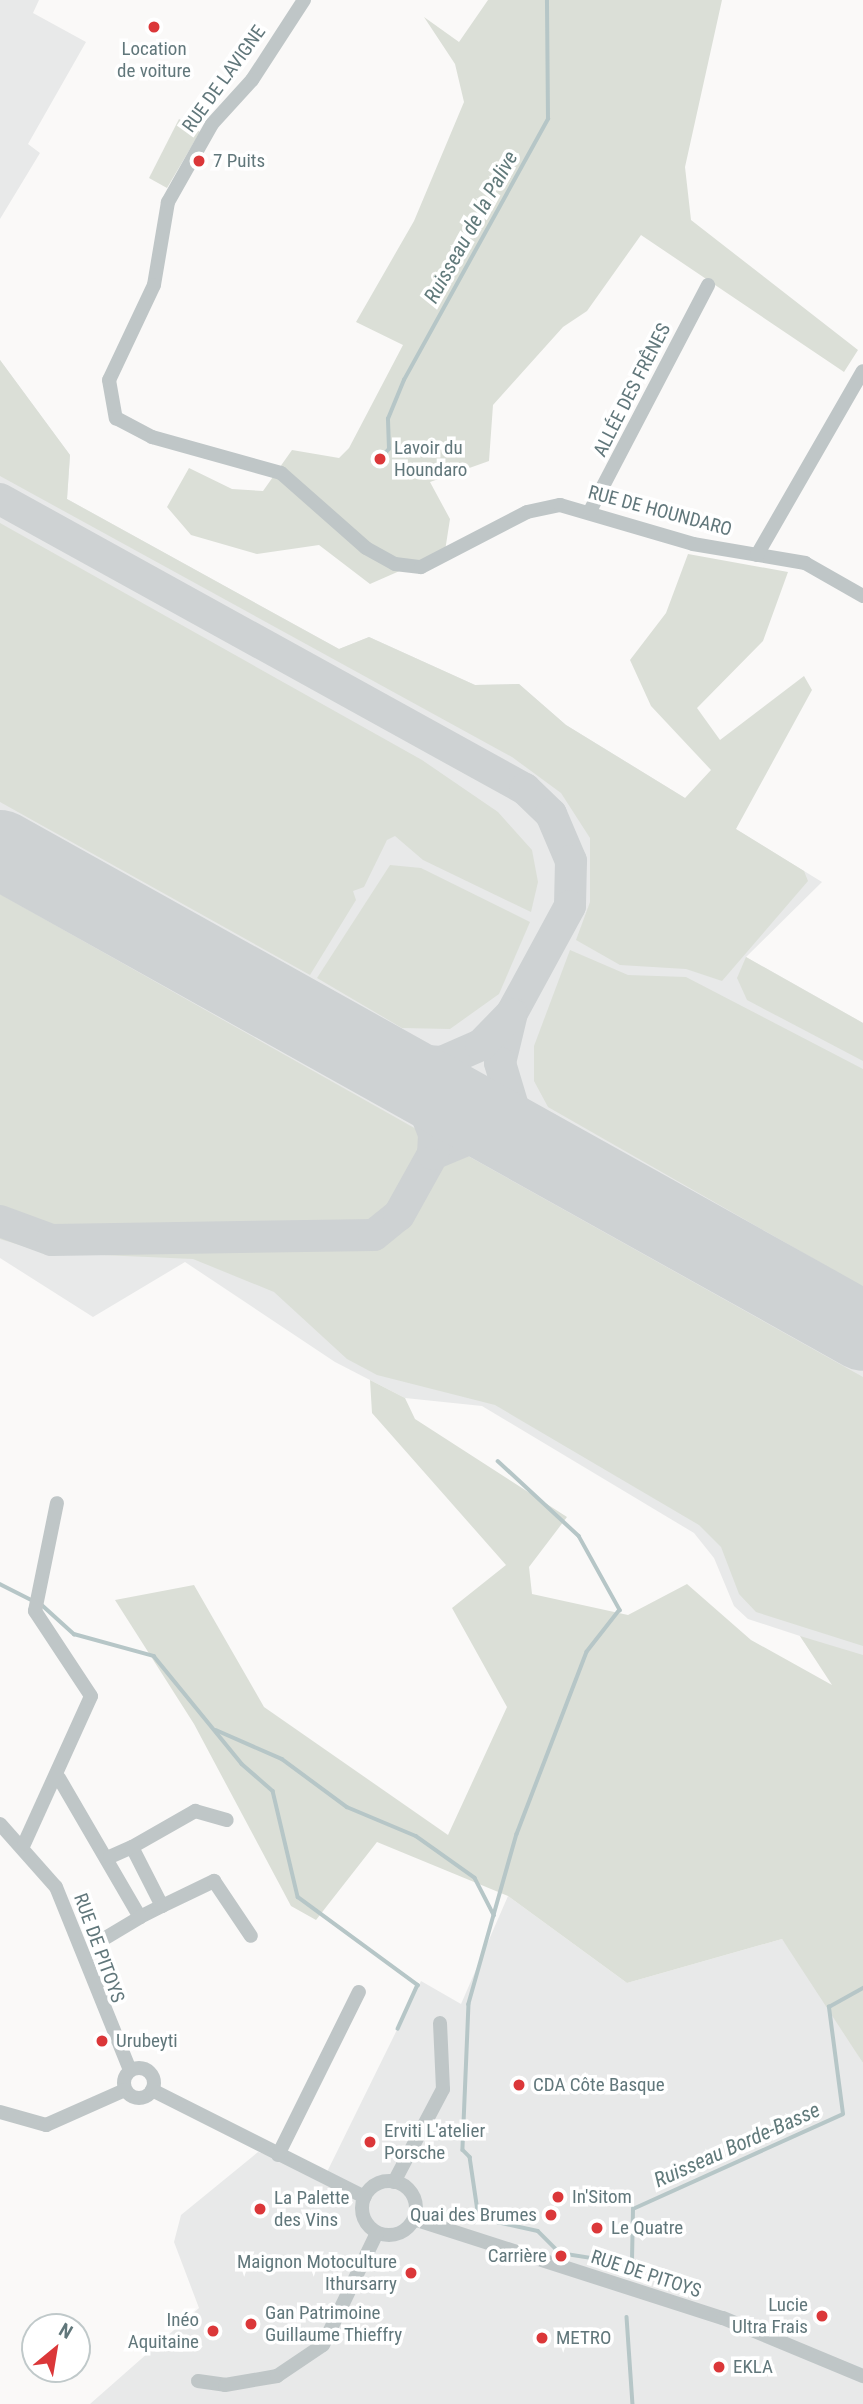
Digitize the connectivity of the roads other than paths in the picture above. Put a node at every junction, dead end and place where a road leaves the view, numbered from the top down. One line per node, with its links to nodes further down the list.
1 (304, 0): 4 (street, RUE DE LAVIGNE)
2 (708, 285): 5 (street, ALLÉE DES FRÊNES)
3 (863, 371): 6 (street)
4 (116, 418): 5 (street, RUE DE HOUNDARO)
5 (590, 511): 6 (street, RUE DE HOUNDARO)
6 (757, 555): 7 (street, RUE DE HOUNDARO)
7 (863, 596)
8 (57, 1503): 9 (street)
9 (59, 1778): 12 (street); 14 (street)
10 (227, 1820): 13 (street)
11 (0, 1824): 12 (street, RUE DE PITOYS)
12 (24, 1844): 21 (street, RUE DE PITOYS)
13 (132, 1847): 14 (street); 15 (street)
14 (110, 1857): 16 (street)
15 (162, 1906): 16 (street); 18 (street)
16 (140, 1917): 17 (street)
17 (107, 1937)
18 (251, 1937)
19 (359, 1992): 25 (street)
20 (440, 2023): 26 (street)
21 (130, 2070): 22 (street); 23 (street)
22 (125, 2090): 23 (street); 24 (street)
23 (152, 2090): 25 (street)
24 (0, 2112)
25 (278, 2155): 27 (street)
26 (394, 2182): 27 (street); 28 (street)
27 (365, 2197): 29 (street)
28 (414, 2219): 29 (street); 30 (street, RUE DE PITOYS)
29 (377, 2233): 31 (street)
30 (861, 2372)
31 (198, 2381)

